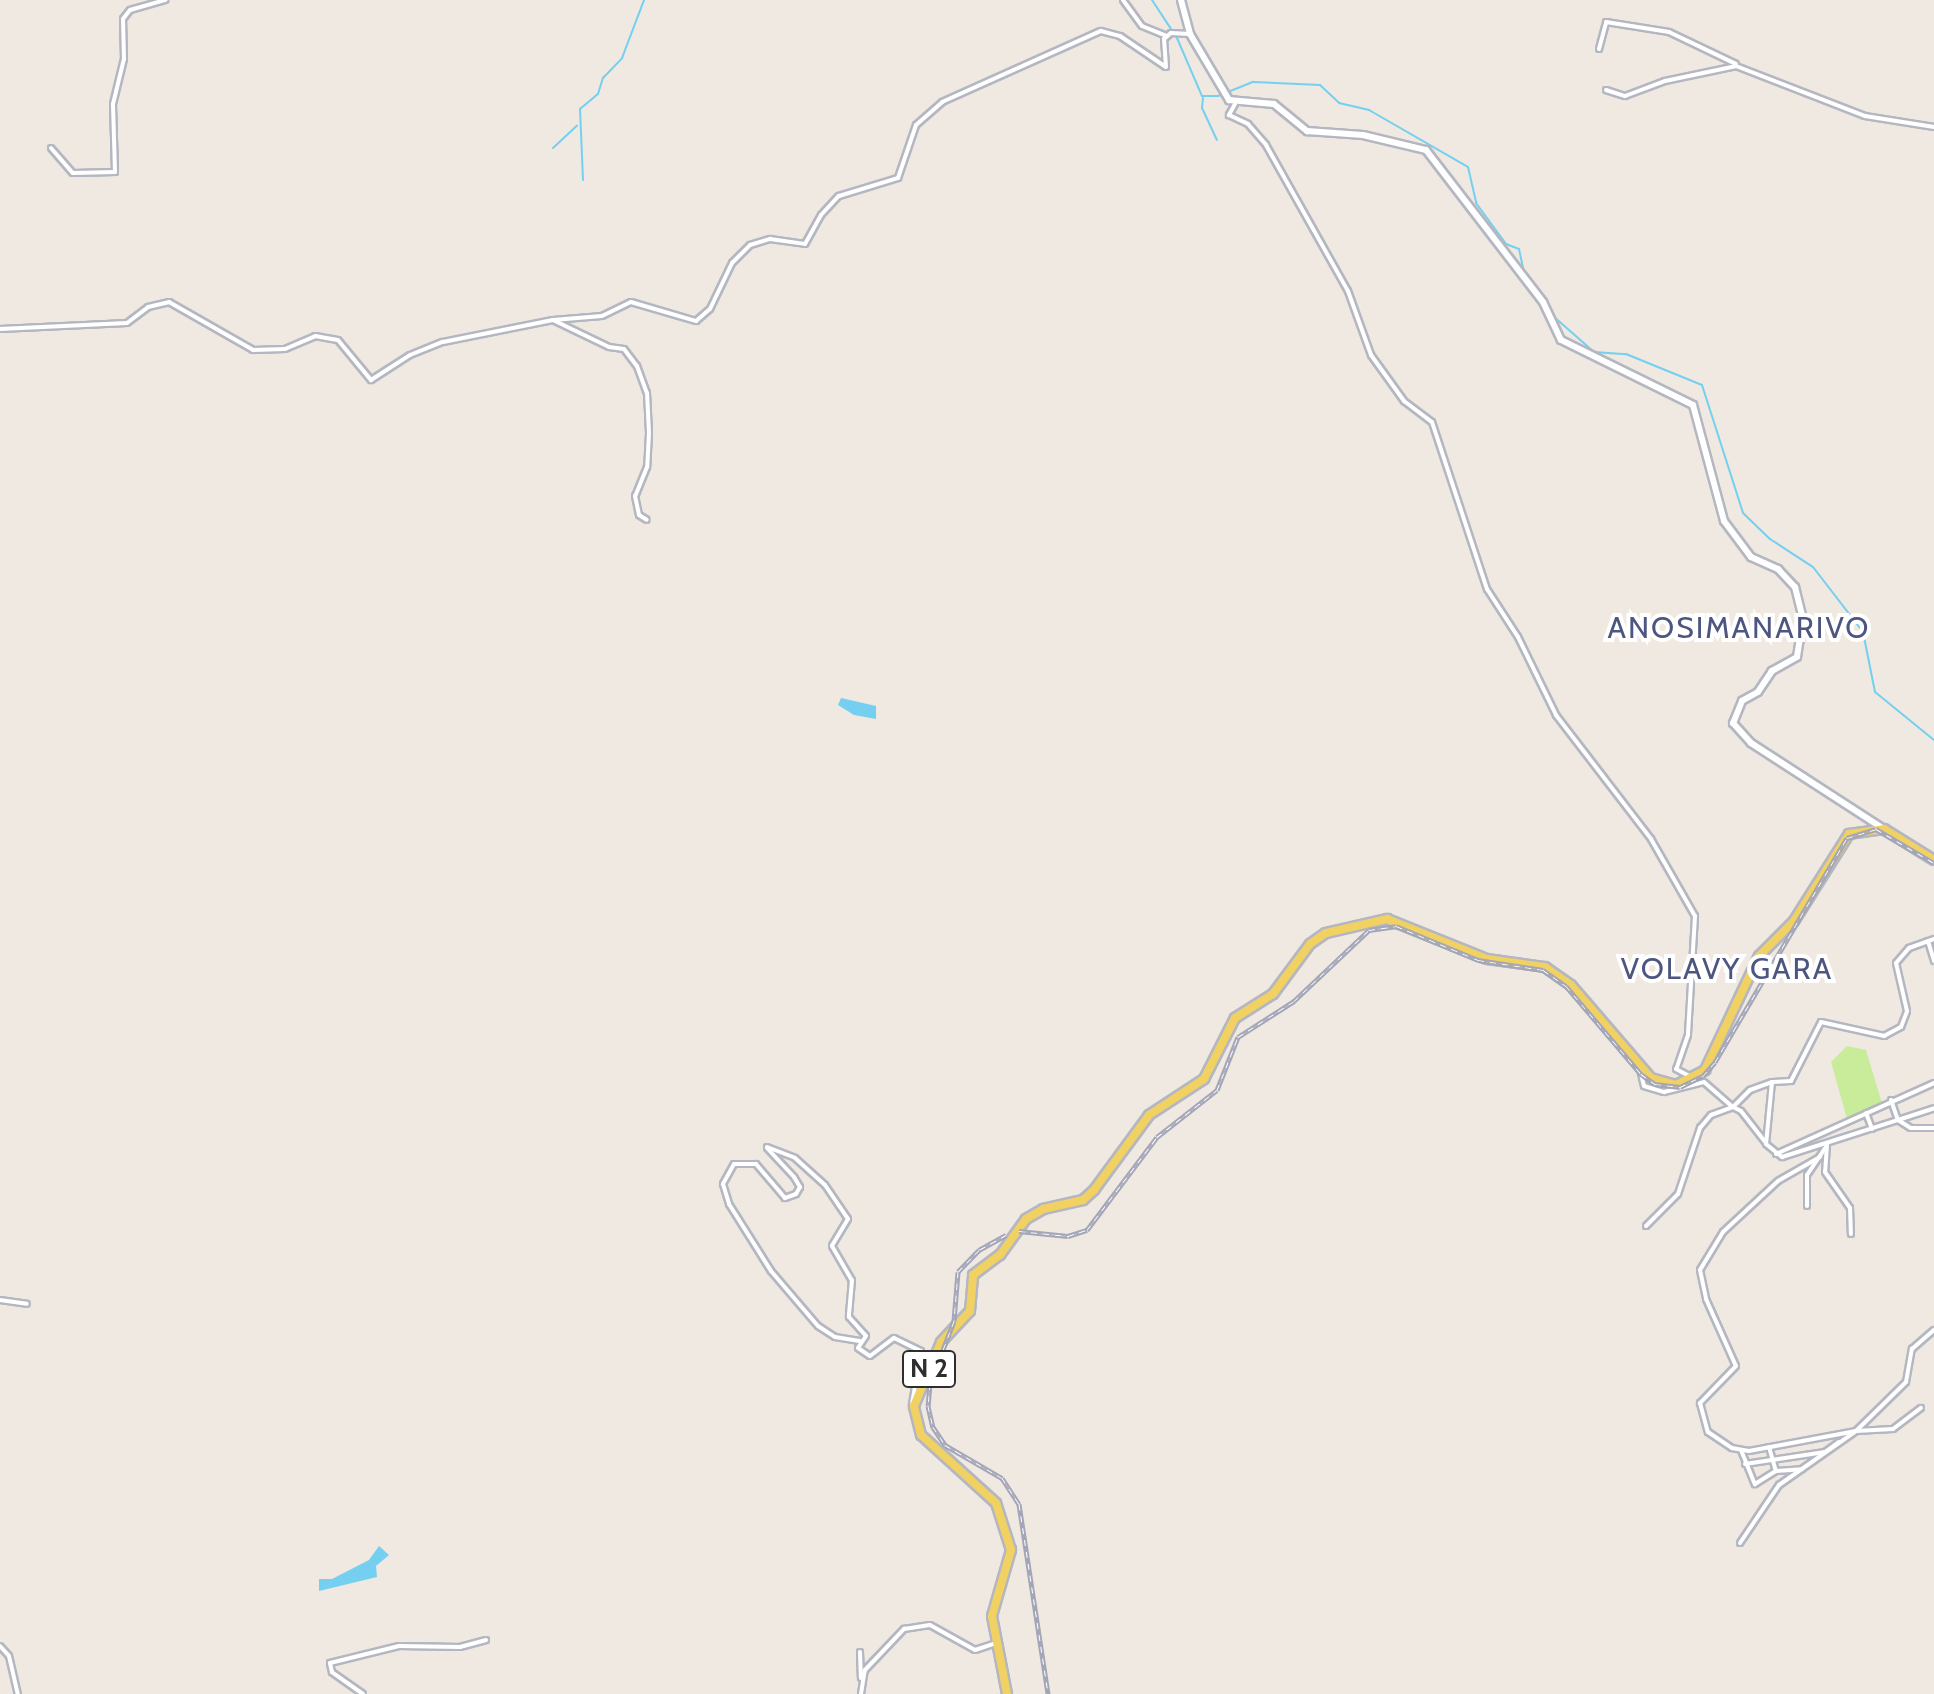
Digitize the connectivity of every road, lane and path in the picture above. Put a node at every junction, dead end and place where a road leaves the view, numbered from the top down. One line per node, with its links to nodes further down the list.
1 (166, 0): 11 (street)
2 (1123, 0): 4 (street)
3 (1181, 0): 5 (street)
4 (1169, 34): 5 (street); 12 (street)
5 (1190, 34): 9 (street)
6 (1599, 49): 7 (street)
7 (1743, 67): 8 (street); 10 (street)
8 (1606, 90)
9 (1232, 102): 15 (street); 20 (street)
10 (1934, 127)
11 (51, 148)
12 (553, 320): 13 (street); 14 (street)
13 (0, 329)
14 (647, 520)
15 (1884, 829): 16 (main road); 20 (main road)
16 (1934, 860)
17 (1931, 940): 18 (street); 21 (street)
18 (1934, 961)
19 (1639, 1067): 20 (main road, N 2); 24 (street); 41 (main road, N 2)
20 (1705, 1070)
21 (1772, 1082): 24 (street); 30 (street)
22 (1934, 1083): 23 (street)
23 (1891, 1100): 26 (street); 27 (street)
24 (1733, 1107): 30 (street); 35 (street)
25 (1934, 1108): 27 (street)
26 (1865, 1112): 29 (street); 32 (street)
27 (1898, 1120): 28 (street); 29 (street)
28 (1934, 1128)
29 (1872, 1129): 31 (street)
30 (1766, 1144): 32 (street)
31 (1827, 1145): 32 (street); 33 (street); 36 (street)
32 (1774, 1155)
33 (1820, 1157): 34 (street); 47 (street)
34 (1807, 1206)
35 (1646, 1226)
36 (1851, 1234)
37 (0, 1300): 38 (street)
38 (27, 1304)
39 (1934, 1330): 43 (street)
40 (860, 1341): 40 (street); 41 (street)
41 (914, 1406): 55 (main road, N 2)
42 (1921, 1408): 43 (street)
43 (1856, 1431): 44 (street); 45 (street)
44 (1845, 1440): 48 (street); 51 (street)
45 (1799, 1442): 46 (street); 48 (street)
46 (1768, 1446): 47 (street); 49 (street)
47 (1741, 1450): 50 (street)
48 (1805, 1455): 49 (street)
49 (1772, 1459): 50 (street); 52 (street)
50 (1745, 1464): 52 (street)
51 (1804, 1468): 52 (street); 53 (street)
52 (1776, 1471)
53 (1740, 1543)
54 (486, 1640): 60 (street)
55 (996, 1643): 58 (street); 62 (main road, N 2)
56 (0, 1646): 59 (street)
57 (860, 1652): 58 (street)
58 (861, 1678): 61 (street)
59 (18, 1694)
60 (363, 1694)
61 (861, 1694)
62 (1007, 1694)

